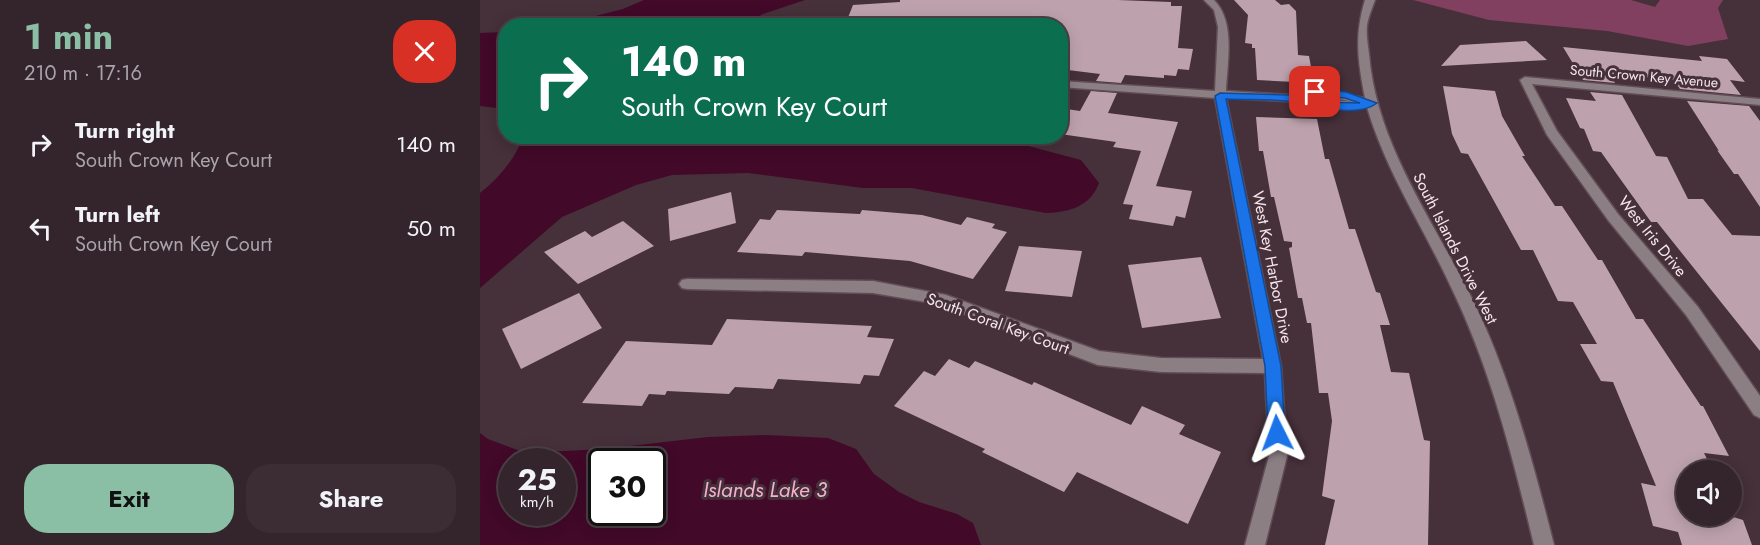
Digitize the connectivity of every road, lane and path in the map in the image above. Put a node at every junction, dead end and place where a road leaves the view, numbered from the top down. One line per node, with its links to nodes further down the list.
1 (1209, 0): 5 (street, West Key Harbor Drive)
2 (1370, 0): 7 (street, South Islands Drive West)
3 (1525, 80): 6 (street, South Crown Key Avenue); 10 (street, West Iris Drive)
4 (1068, 85): 5 (street)
5 (1220, 96): 7 (street); 9 (street, West Key Harbor Drive)
6 (1760, 102)
7 (1372, 103): 12 (street, South Islands Drive West)
8 (687, 284): 9 (street, South Coral Key Court)
9 (1273, 366): 11 (street, West Key Harbor Drive)
10 (1760, 410)
11 (1256, 545)
12 (1544, 545)

